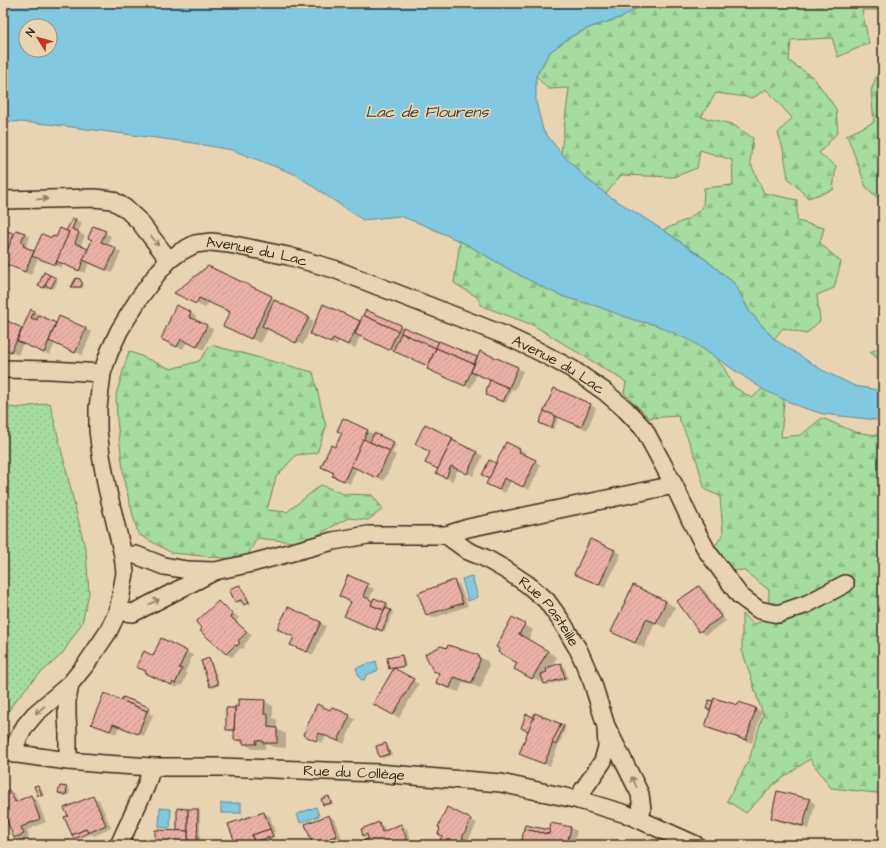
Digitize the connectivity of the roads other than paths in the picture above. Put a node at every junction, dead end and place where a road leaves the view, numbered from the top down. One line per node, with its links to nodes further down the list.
1 (3, 200): 2 (street, one-way to 2)
2 (169, 260): 4 (street, Avenue du Lac); 5 (street, Avenue du Lac)
3 (3, 369): 4 (street)
4 (102, 373): 7 (street, Avenue du Lac)
5 (674, 486): 6 (street); 9 (street, Avenue du Lac)
6 (446, 535): 8 (street); 12 (street, Rue Pasteille)
7 (124, 555): 8 (street); 10 (street, Avenue du Lac)
8 (215, 572): 10 (street, one-way to 8)
9 (845, 584)
10 (118, 611): 11 (street)
11 (70, 684): 13 (street, one-way to 13); 14 (street)
12 (606, 726): 16 (street, Rue Pasteille); 17 (street, Rue Pasteille, one-way to 12)
13 (8, 753): 14 (street, Rue du Collège)
14 (68, 761): 15 (street, Rue du Collège)
15 (152, 767): 16 (street, Rue du Collège); 18 (street)
16 (579, 800): 17 (street, Rue du Collège)
17 (638, 819): 19 (street, Rue du Collège)
18 (119, 845)
19 (696, 845)

